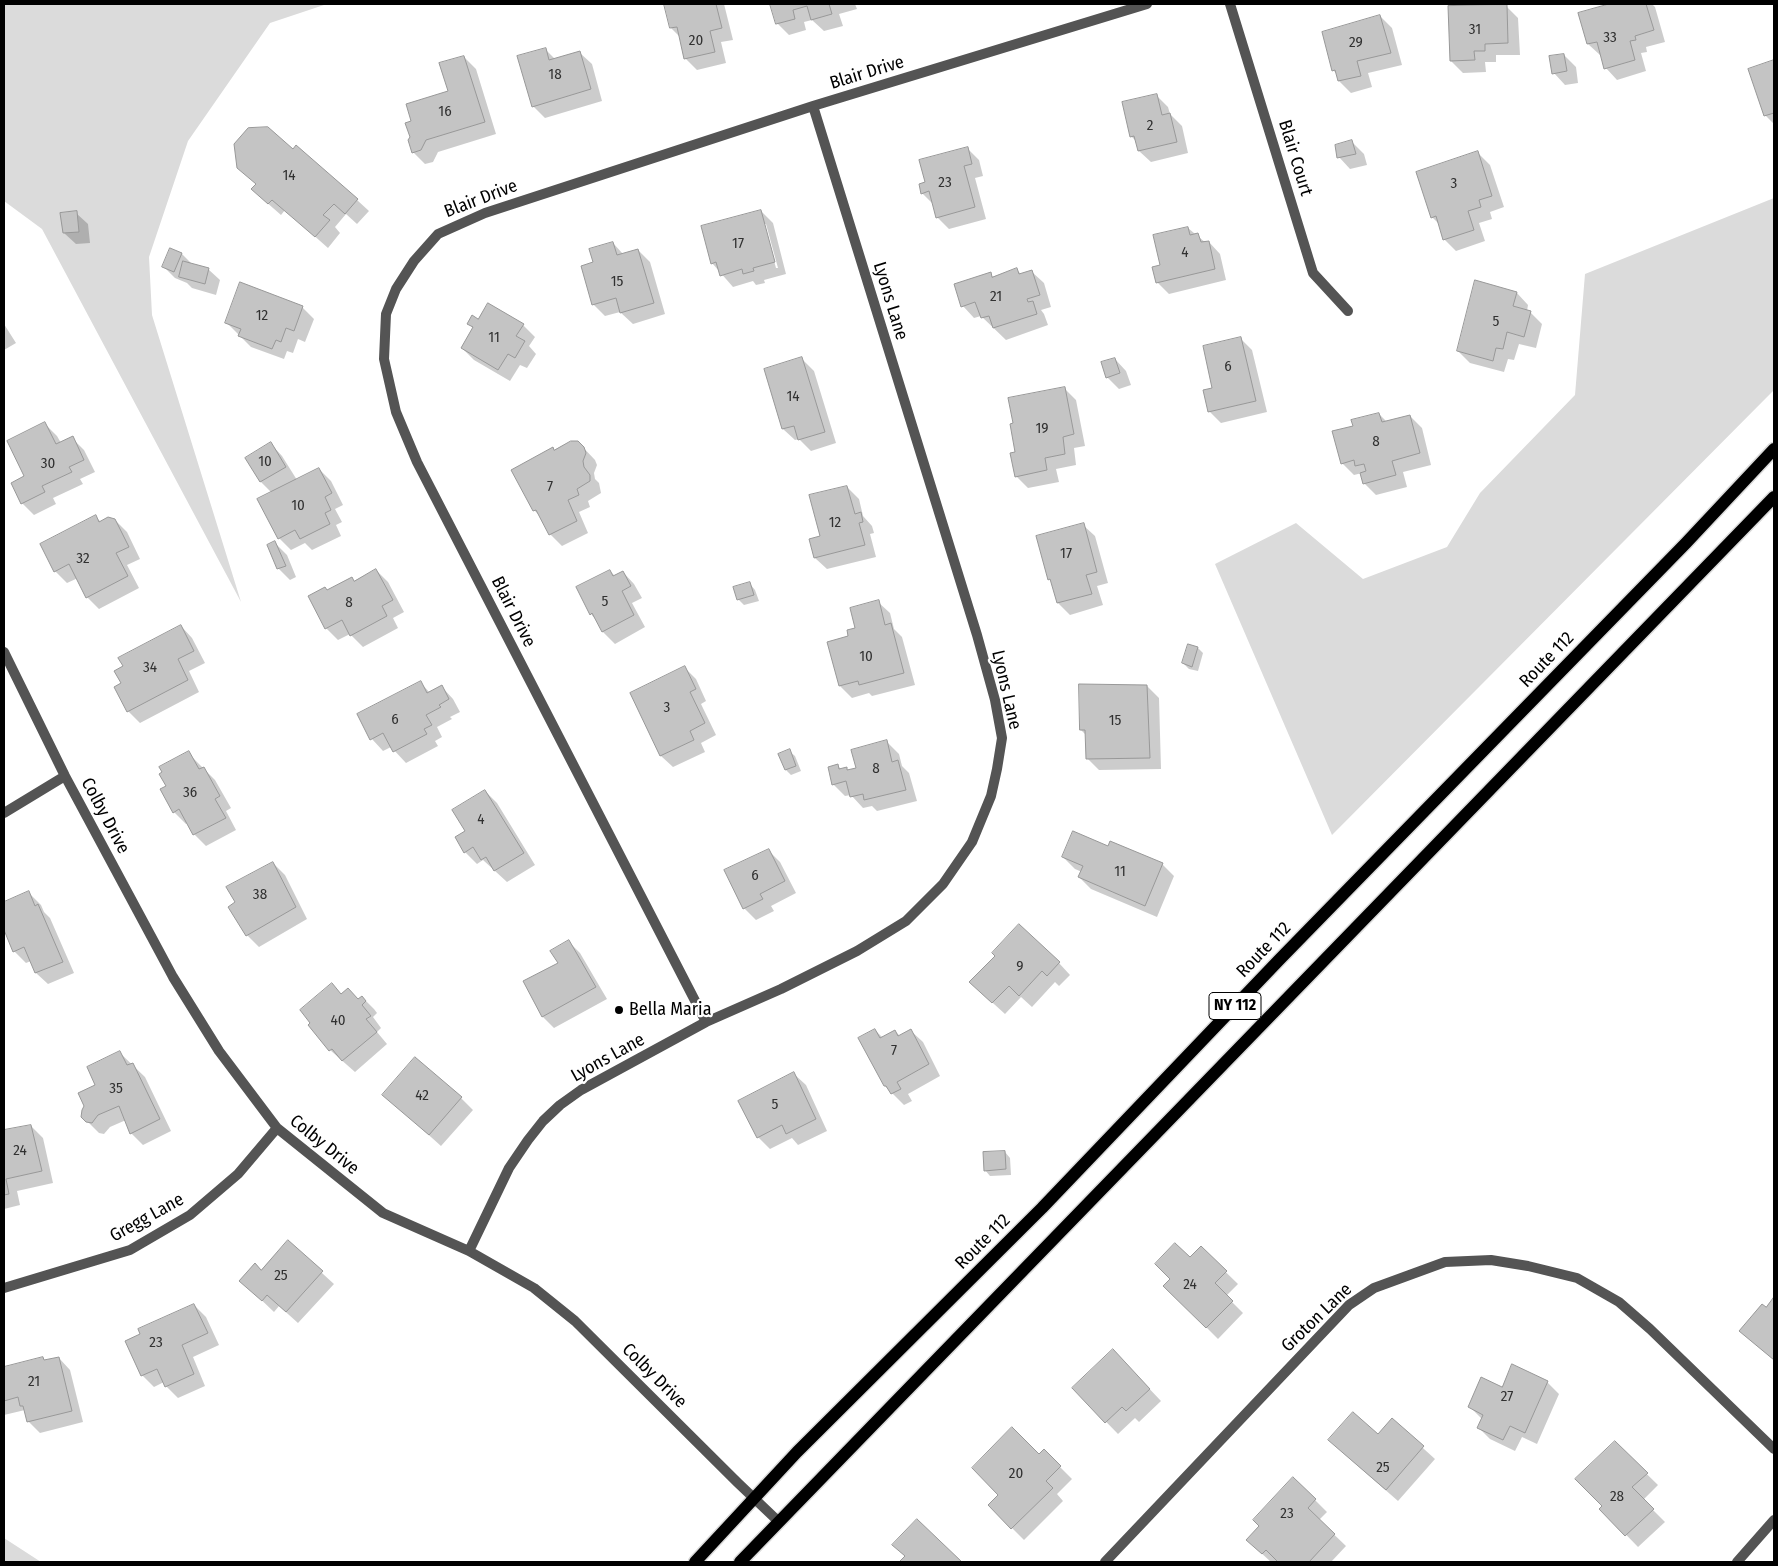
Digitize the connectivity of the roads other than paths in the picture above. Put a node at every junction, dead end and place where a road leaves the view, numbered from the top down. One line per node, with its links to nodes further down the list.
1 (1147, 4): 3 (street, Blair Drive)
2 (1230, 4): 4 (street, Blair Court)
3 (813, 106): 10 (street, Lyons Lane); 10 (street, Blair Drive)
4 (1348, 311)
5 (1774, 449): 15 (main road, Route 112 / NY 112)
6 (1774, 497): 17 (main road, NY 112)
7 (4, 652): 8 (street, Colby Drive)
8 (65, 776): 9 (street); 11 (street, Colby Drive)
9 (4, 813)
10 (706, 1022): 12 (street, Lyons Lane)
11 (277, 1128): 12 (street, Colby Drive); 13 (street, Gregg Lane)
12 (468, 1251): 15 (street, Colby Drive)
13 (4, 1288)
14 (1774, 1448): 20 (street, Groton Lane)
15 (755, 1499): 17 (street, Colby Drive); 18 (main road, Route 112 / NY 112)
16 (1774, 1520): 21 (street)
17 (780, 1522): 19 (main road, NY 112)
18 (695, 1562)
19 (740, 1562)
20 (1105, 1562)
21 (1737, 1562)

